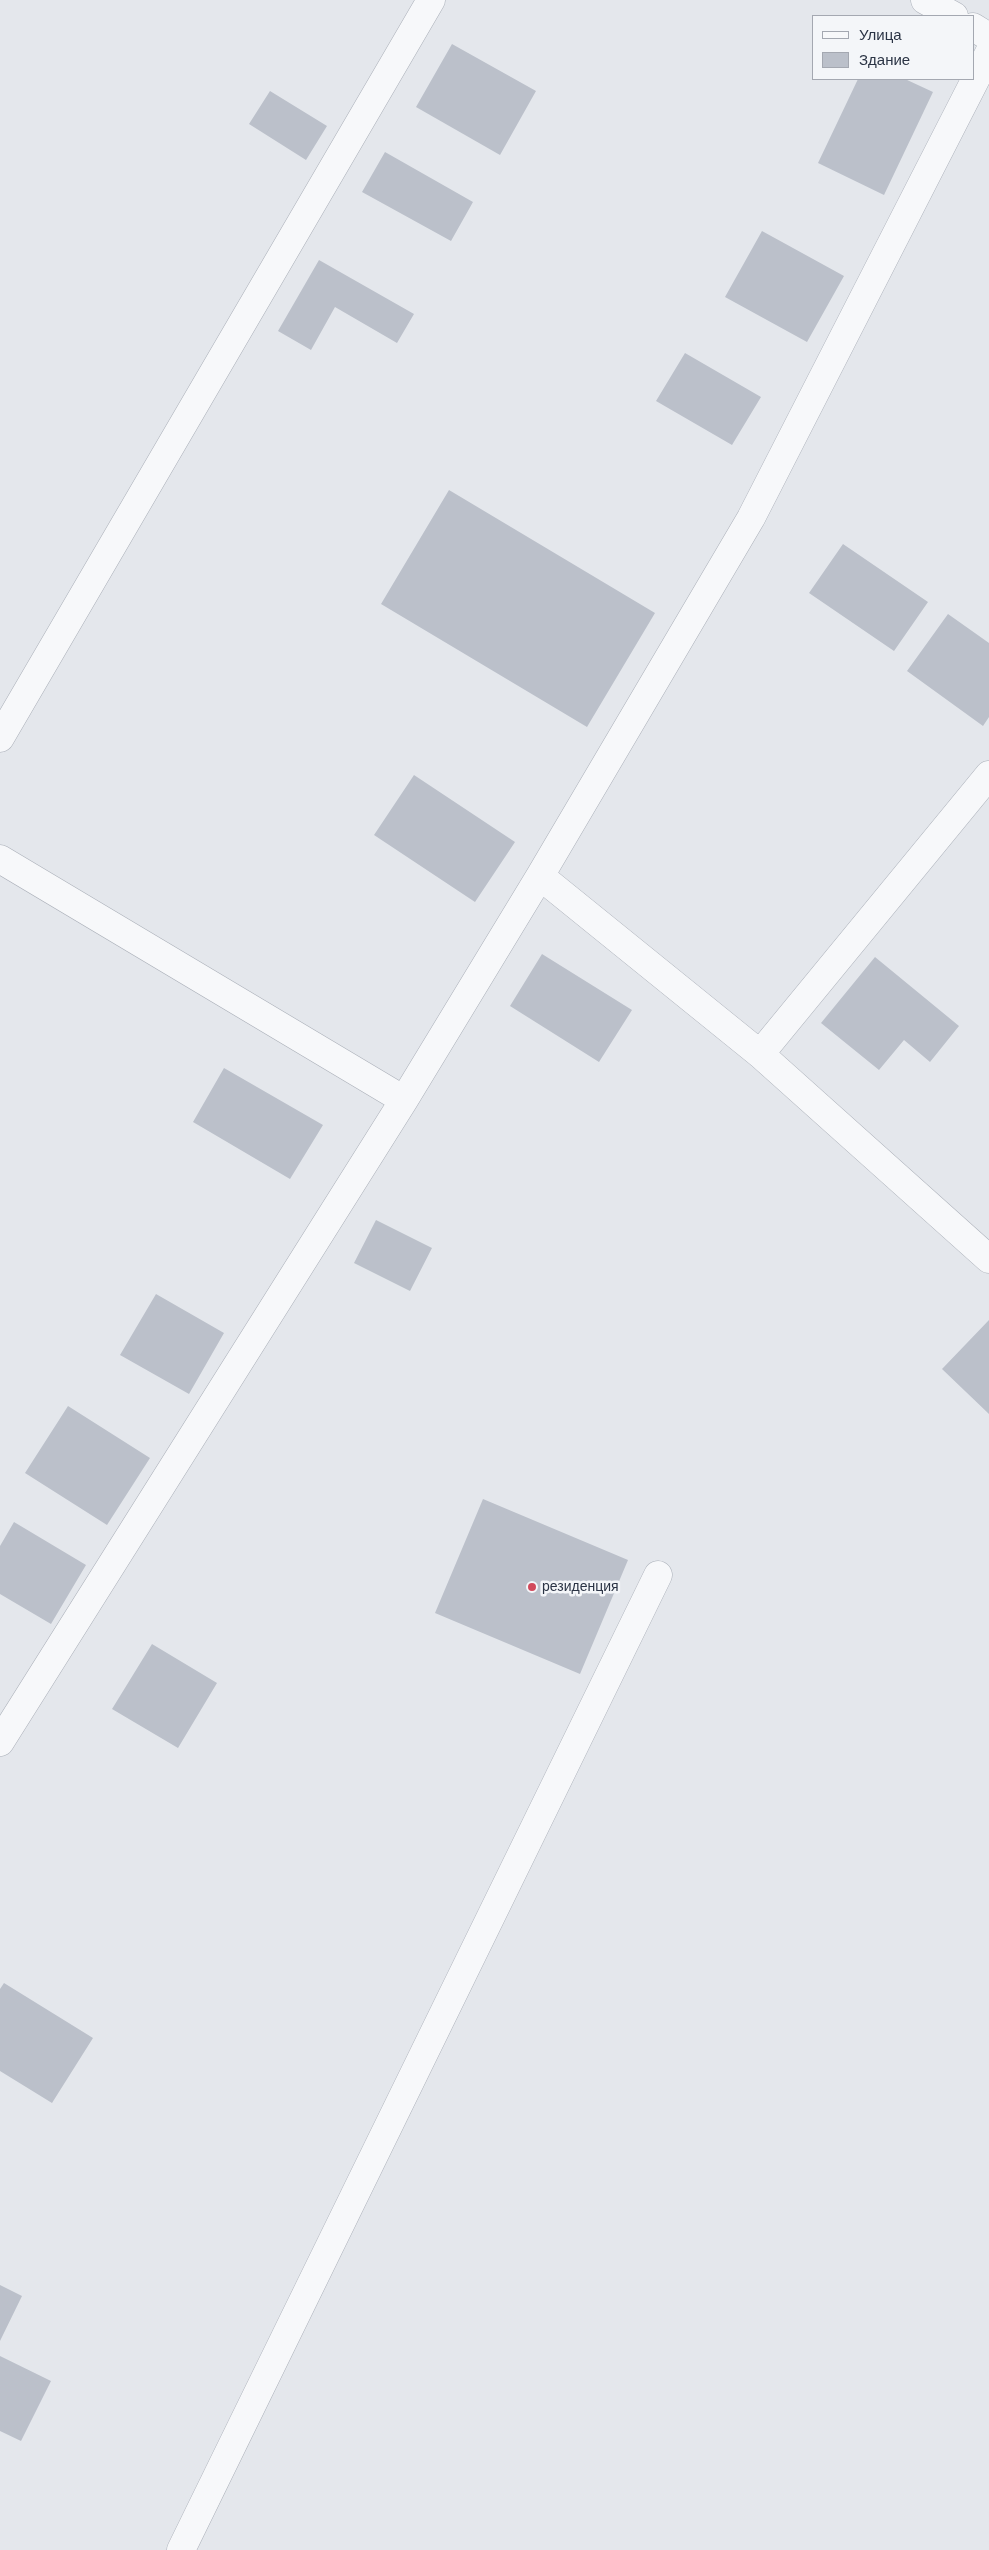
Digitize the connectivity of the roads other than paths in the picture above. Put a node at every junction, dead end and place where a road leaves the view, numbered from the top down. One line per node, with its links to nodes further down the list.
1 (431, 0): 7 (street)
2 (926, 0): 3 (street)
3 (952, 15)
4 (974, 28): 5 (street)
5 (989, 37)
6 (989, 53): 10 (street)
7 (0, 738)
8 (989, 775): 11 (street)
9 (0, 859): 12 (street)
10 (540, 876): 11 (street); 12 (street)
11 (760, 1054): 13 (street)
12 (404, 1100): 15 (street)
13 (989, 1259)
14 (658, 1575): 16 (street)
15 (0, 1742)
16 (181, 2550)

